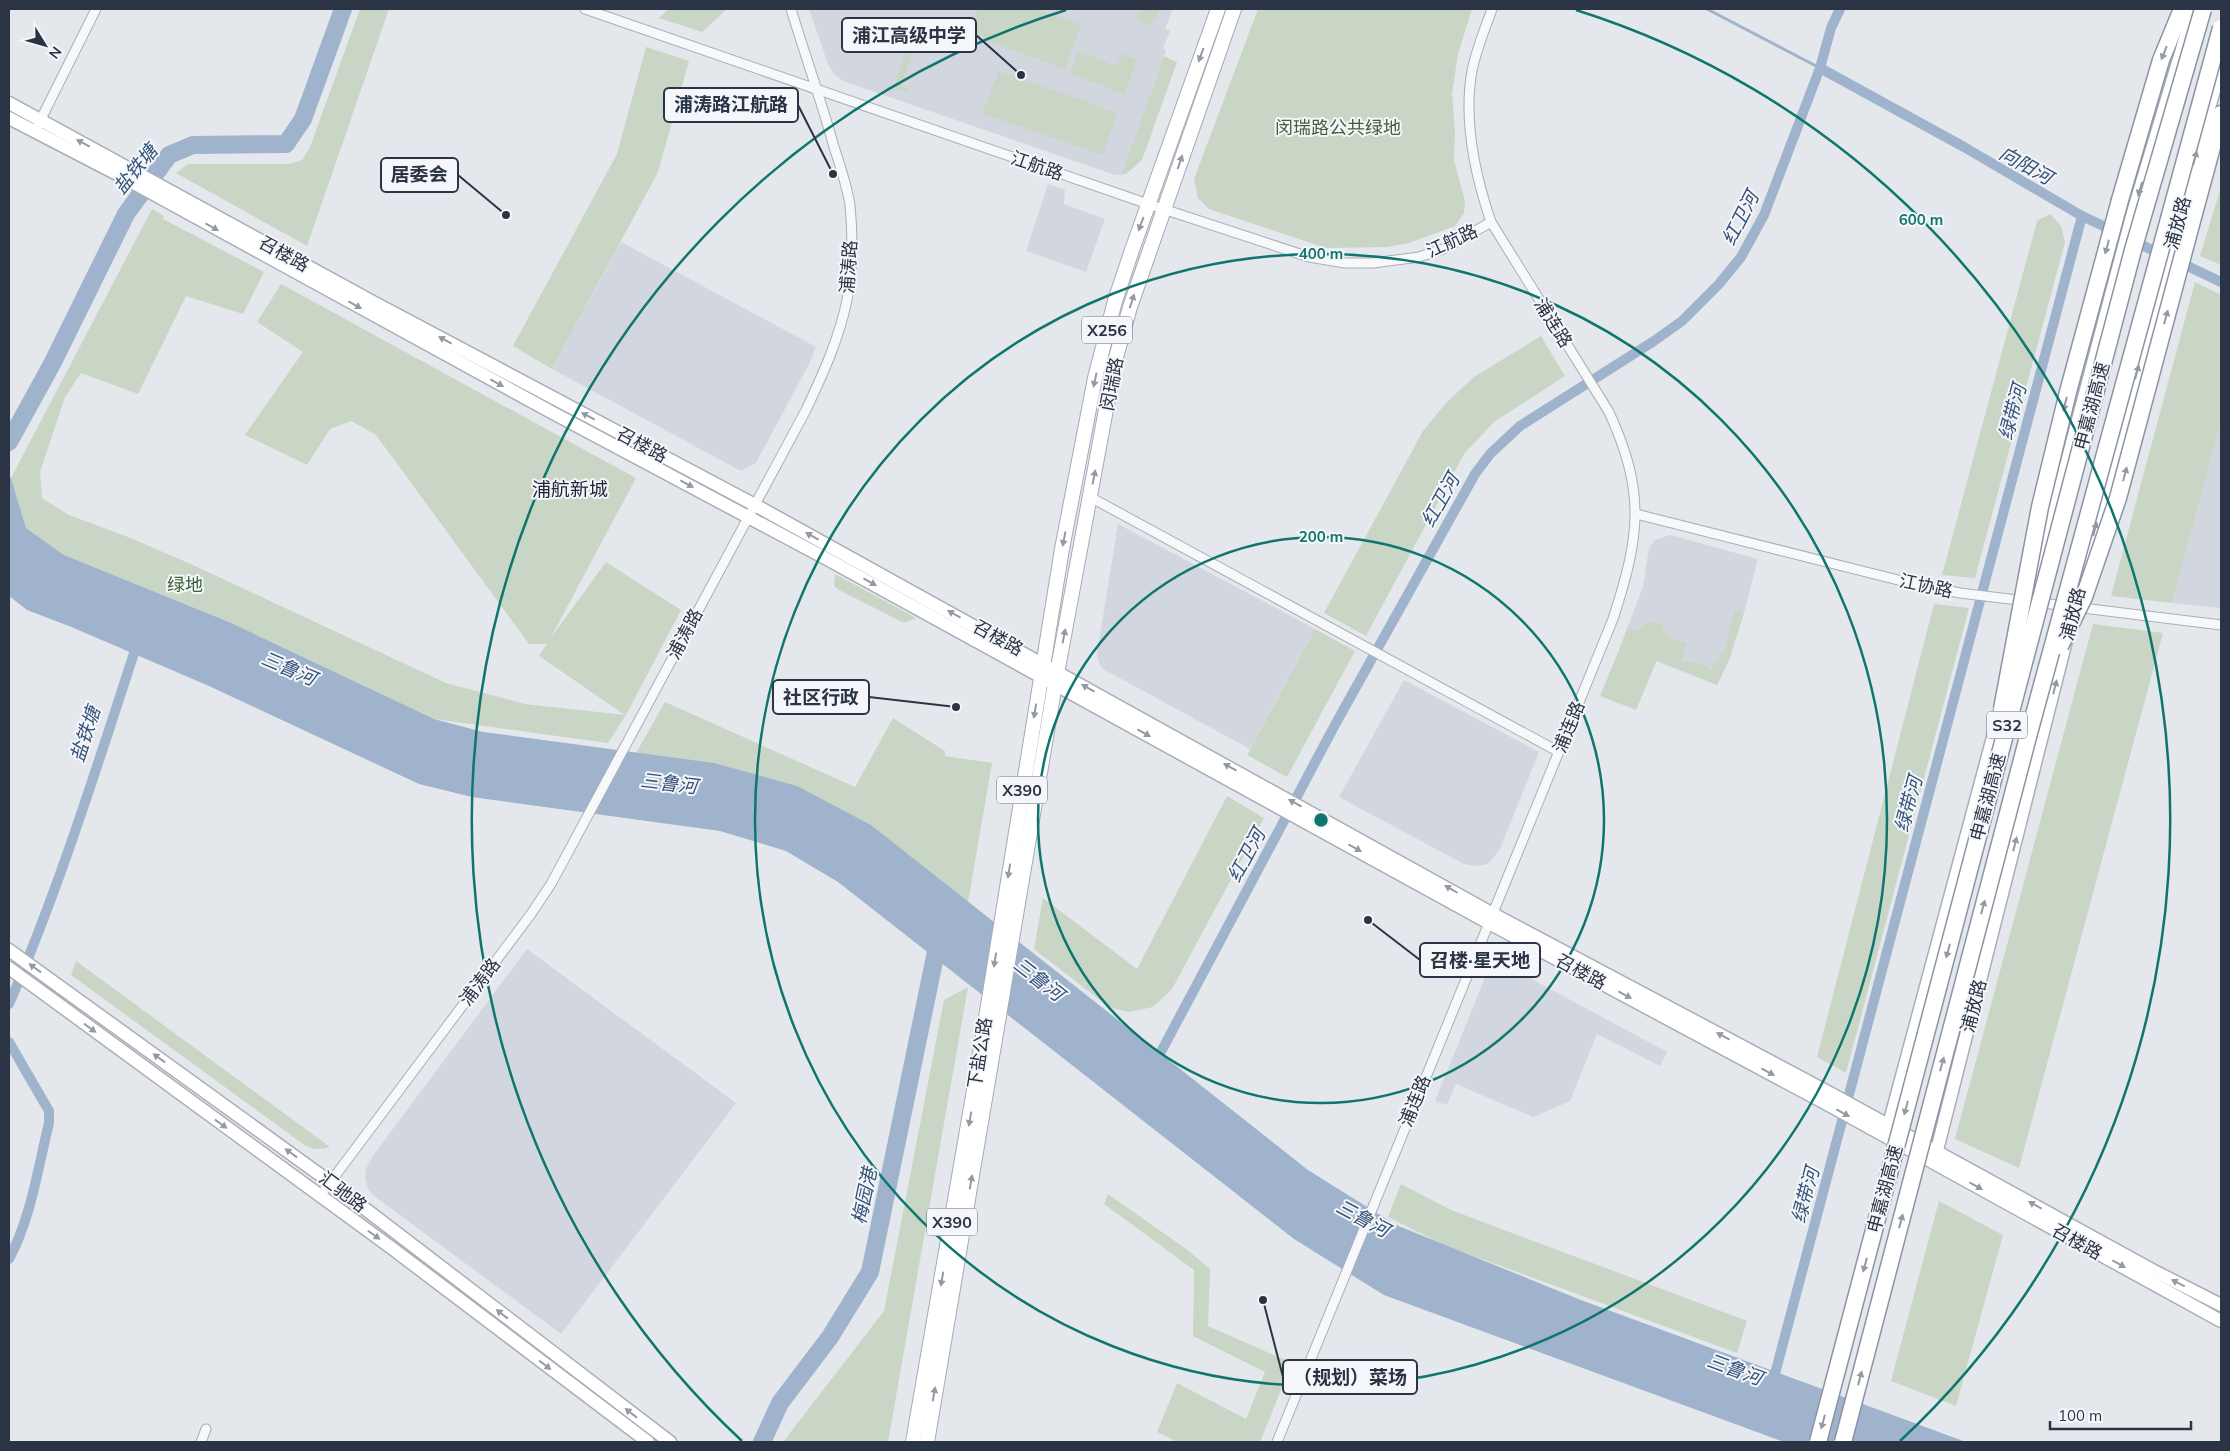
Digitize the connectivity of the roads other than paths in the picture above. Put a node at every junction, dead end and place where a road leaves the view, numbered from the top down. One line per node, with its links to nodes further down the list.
1 (96, 9): 16 (street)
2 (585, 9): 12 (street, 江航路)
3 (791, 9): 12 (street, 浦涛路)
4 (1218, 9): 18 (main road, 闵瑞路 / X256, one-way to 18)
5 (1234, 9): 19 (main road, 闵瑞路 / X256, one-way to 5)
6 (1492, 9): 20 (street, 浦连路)
7 (2182, 9): 32 (highway, one-way to 32, bridge)
8 (2194, 9): 25 (street, one-way to 25)
9 (2203, 9): 32 (highway, 申嘉湖高速 / S32, bridge)
10 (2221, 28): 30 (highway, 申嘉湖高速 / S32, bridge)
11 (2221, 67): 26 (street, 浦放路, one-way to 11)
12 (818, 90): 18 (street, 江航路); 22 (street, 浦涛路)
13 (9, 103): 16 (street, 召楼路)
14 (2221, 114): 30 (highway, one-way to 14, bridge)
15 (9, 118): 16 (street, 召楼路)
16 (37, 126): 17 (street, 召楼路)
17 (172, 199): 22 (street, 召楼路, one-way to 17); 24 (street, 召楼路, one-way to 24)
18 (1148, 204): 19 (street, 江航路); 28 (main road, 闵瑞路 / X256, one-way to 28)
19 (1164, 208): 20 (street, 江航路); 21 (main road, 闵瑞路 / X256, one-way to 19)
20 (1491, 222): 23 (street, 浦连路)
21 (1090, 497): 29 (main road, 闵瑞路 / X256, one-way to 21); 31 (street)
22 (755, 505): 24 (street, 浦涛路); 28 (street, 召楼路, one-way to 22)
23 (1636, 514): 25 (street, 江协路); 31 (street, 浦连路)
24 (749, 517): 28 (street, 召楼路, one-way to 28); 38 (street, 浦涛路)
25 (2030, 602): 26 (street, 江协路); 36 (street)
26 (2075, 606): 27 (street, 江协路); 37 (street, 浦放路, one-way to 26)
27 (2221, 625)
28 (1042, 670): 29 (street, 召楼路); 46 (main road, 下盐公路 / X390, one-way to 46)
29 (1056, 677): 33 (street, 召楼路); 47 (main road, 下盐公路 / X390, one-way to 29)
30 (2043, 681): 50 (highway, 申嘉湖高速 / S32, one-way to 30, bridge)
31 (1559, 752): 33 (street, 浦连路)
32 (1992, 784): 49 (highway, 申嘉湖高速 / S32, one-way to 49, bridge)
33 (1491, 918): 36 (street, 召楼路); 48 (street, 浦连路)
34 (11, 951): 38 (street, 汇驰路, one-way to 34)
35 (9, 968): 39 (street, 汇驰路, one-way to 39)
36 (1887, 1131): 37 (street)
37 (1935, 1157): 40 (street, 召楼路, one-way to 37); 41 (street, 召楼路, one-way to 41)
38 (330, 1182): 39 (street, 浦涛路); 45 (street, 汇驰路, one-way to 38)
39 (320, 1196): 44 (street, 汇驰路, one-way to 44)
40 (2221, 1305)
41 (2221, 1321)
42 (206, 1429): 43 (street)
43 (201, 1442)
44 (648, 1442)
45 (670, 1442)
46 (913, 1442)
47 (926, 1442)
48 (1276, 1442)
49 (1818, 1442)
50 (1843, 1442)

